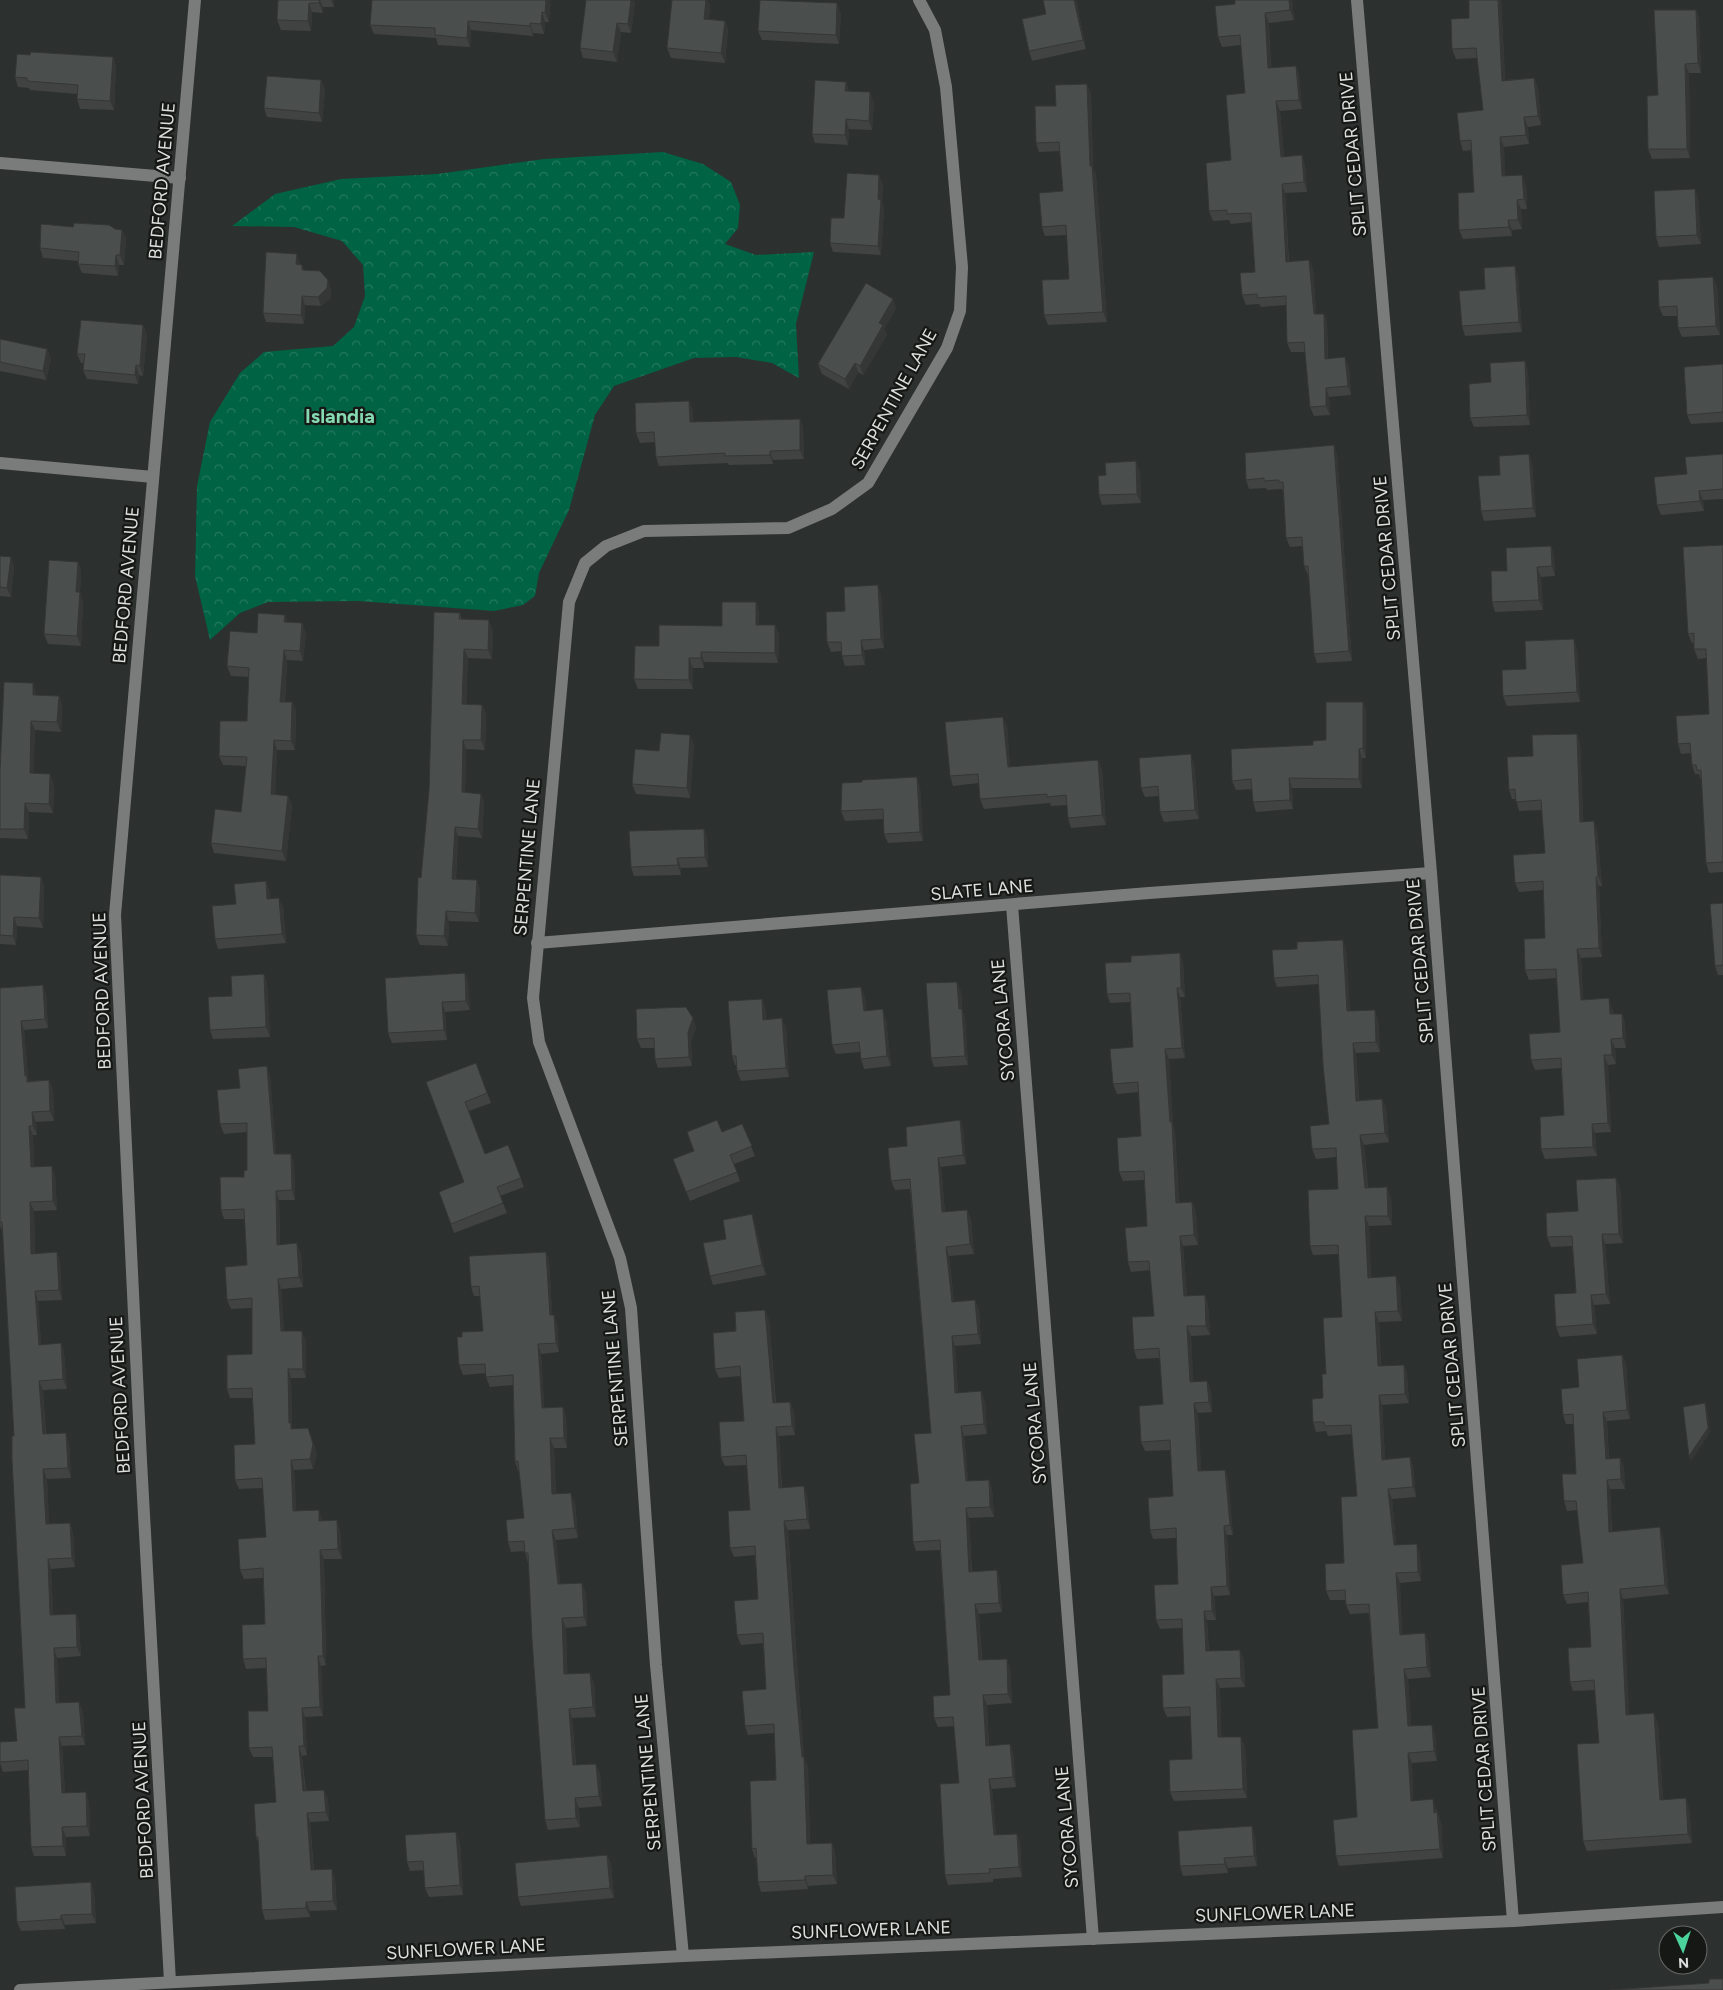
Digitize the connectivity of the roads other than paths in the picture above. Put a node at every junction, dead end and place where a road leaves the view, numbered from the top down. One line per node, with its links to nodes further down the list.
1 (195, 0): 5 (street, BEDFORD AVENUE)
2 (919, 0): 10 (street, SERPENTINE LANE)
3 (1357, 0): 8 (street, SPLIT CEDAR DRIVE)
4 (0, 163): 5 (street)
5 (180, 178): 7 (street, BEDFORD AVENUE)
6 (0, 463): 7 (street)
7 (153, 477): 15 (street, BEDFORD AVENUE)
8 (1431, 873): 9 (street, SLATE LANE); 12 (street, SPLIT CEDAR DRIVE)
9 (1012, 905): 10 (street, SLATE LANE); 13 (street, SYCORA LANE)
10 (537, 943): 14 (street, SERPENTINE LANE)
11 (1723, 1907): 12 (street, SUNFLOWER LANE)
12 (1513, 1921): 13 (street, SUNFLOWER LANE)
13 (1093, 1939): 14 (street, SUNFLOWER LANE)
14 (683, 1956): 15 (street, SUNFLOWER LANE)
15 (170, 1982): 16 (street, SUNFLOWER LANE)
16 (20, 1990)

